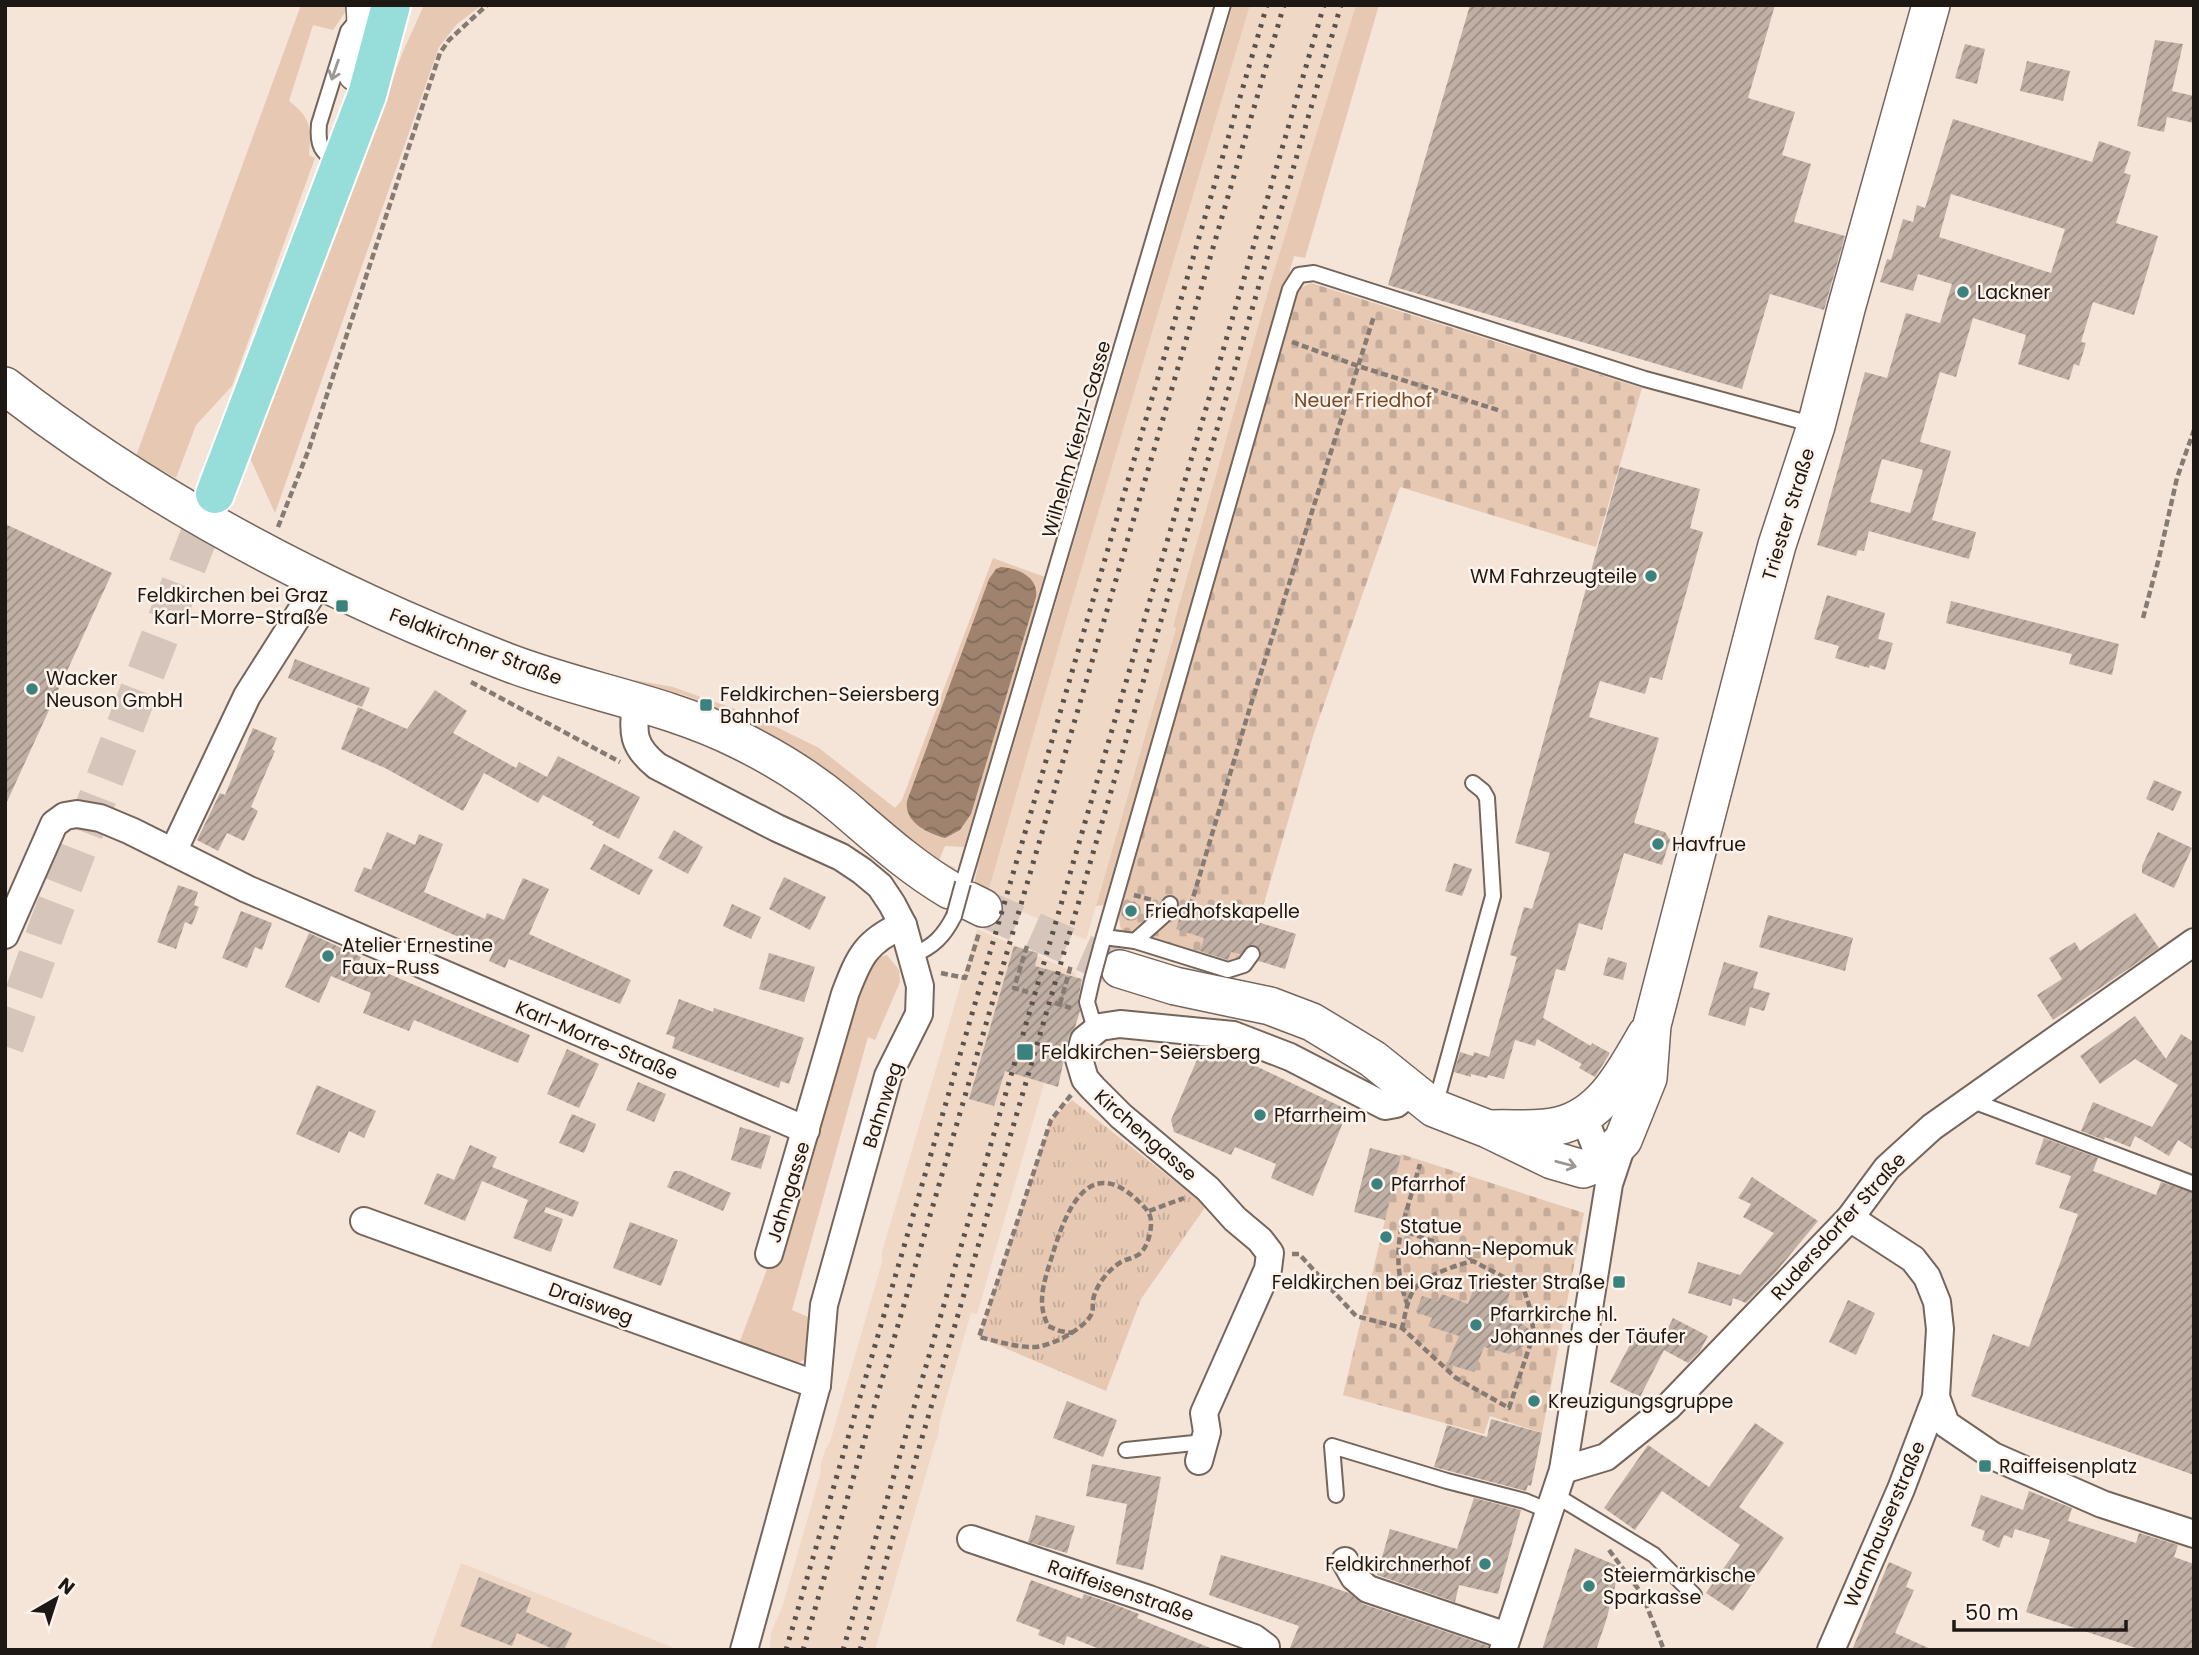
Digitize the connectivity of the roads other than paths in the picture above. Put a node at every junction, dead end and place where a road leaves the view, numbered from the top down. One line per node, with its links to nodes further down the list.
1 (415, 5): 5 (main road)
2 (1223, 5): 14 (lane, Wilhelm Kienzl-Gasse)
3 (1931, 5): 8 (street, Triester Straße)
4 (374, 7): 5 (main road); 6 (street, one-way to 6)
5 (367, 95): 6 (main road)
6 (343, 154): 9 (main road)
7 (5, 386): 10 (street, Feldkirchner Straße)
8 (1816, 426): 20 (lane); 22 (street, Triester Straße)
9 (215, 494)
10 (320, 581): 11 (street, Feldkirchner Straße); 13 (street)
11 (636, 702): 14 (street, Feldkirchner Straße); 16 (street, Bahnweg)
12 (1473, 783): 24 (lane)
13 (173, 852): 17 (street, Karl-Morre-Straße); 28 (street, Karl-Morre-Straße)
14 (967, 904): 21 (lane, Wilhelm Kienzl-Gasse)
15 (1170, 904): 20 (lane)
16 (903, 925): 21 (street, Bahnweg); 28 (street)
17 (5, 935)
18 (2194, 942): 25 (street, Rudersdorfer Straße)
19 (1252, 954): 20 (lane)
20 (1110, 955): 23 (lane); 24 (street)
21 (913, 956): 34 (street, Bahnweg)
22 (1652, 1025): 26 (street); 29 (street)
23 (1096, 1029): 24 (street); 37 (street, Kirchengasse)
24 (1423, 1099): 27 (street)
25 (1970, 1100): 30 (lane); 31 (street, Rudersdorfer Straße)
26 (1584, 1117): 27 (street); 29 (street)
27 (1488, 1129): 29 (street, one-way to 29)
28 (806, 1130): 33 (street, Jahngasse)
29 (1611, 1162): 38 (street)
30 (2194, 1184)
31 (1850, 1218): 35 (street, Warnhauserstraße); 38 (street, Rudersdorfer Straße)
32 (364, 1220): 34 (street, Draisweg)
33 (769, 1254)
34 (817, 1385): 46 (street, Bahnweg)
35 (1936, 1397): 41 (street, Warnhauserstraße); 48 (street, Warnhauserstraße)
36 (1126, 1450): 37 (lane)
37 (1202, 1452)
38 (1563, 1469): 40 (street)
39 (1336, 1495): 40 (lane)
40 (1552, 1503): 44 (lane); 45 (street)
41 (2194, 1534)
42 (971, 1539): 47 (street, Raiffeisenstraße)
43 (1345, 1561): 45 (street)
44 (1694, 1595)
45 (1505, 1643)
46 (744, 1650)
47 (1266, 1650)
48 (1831, 1650)

